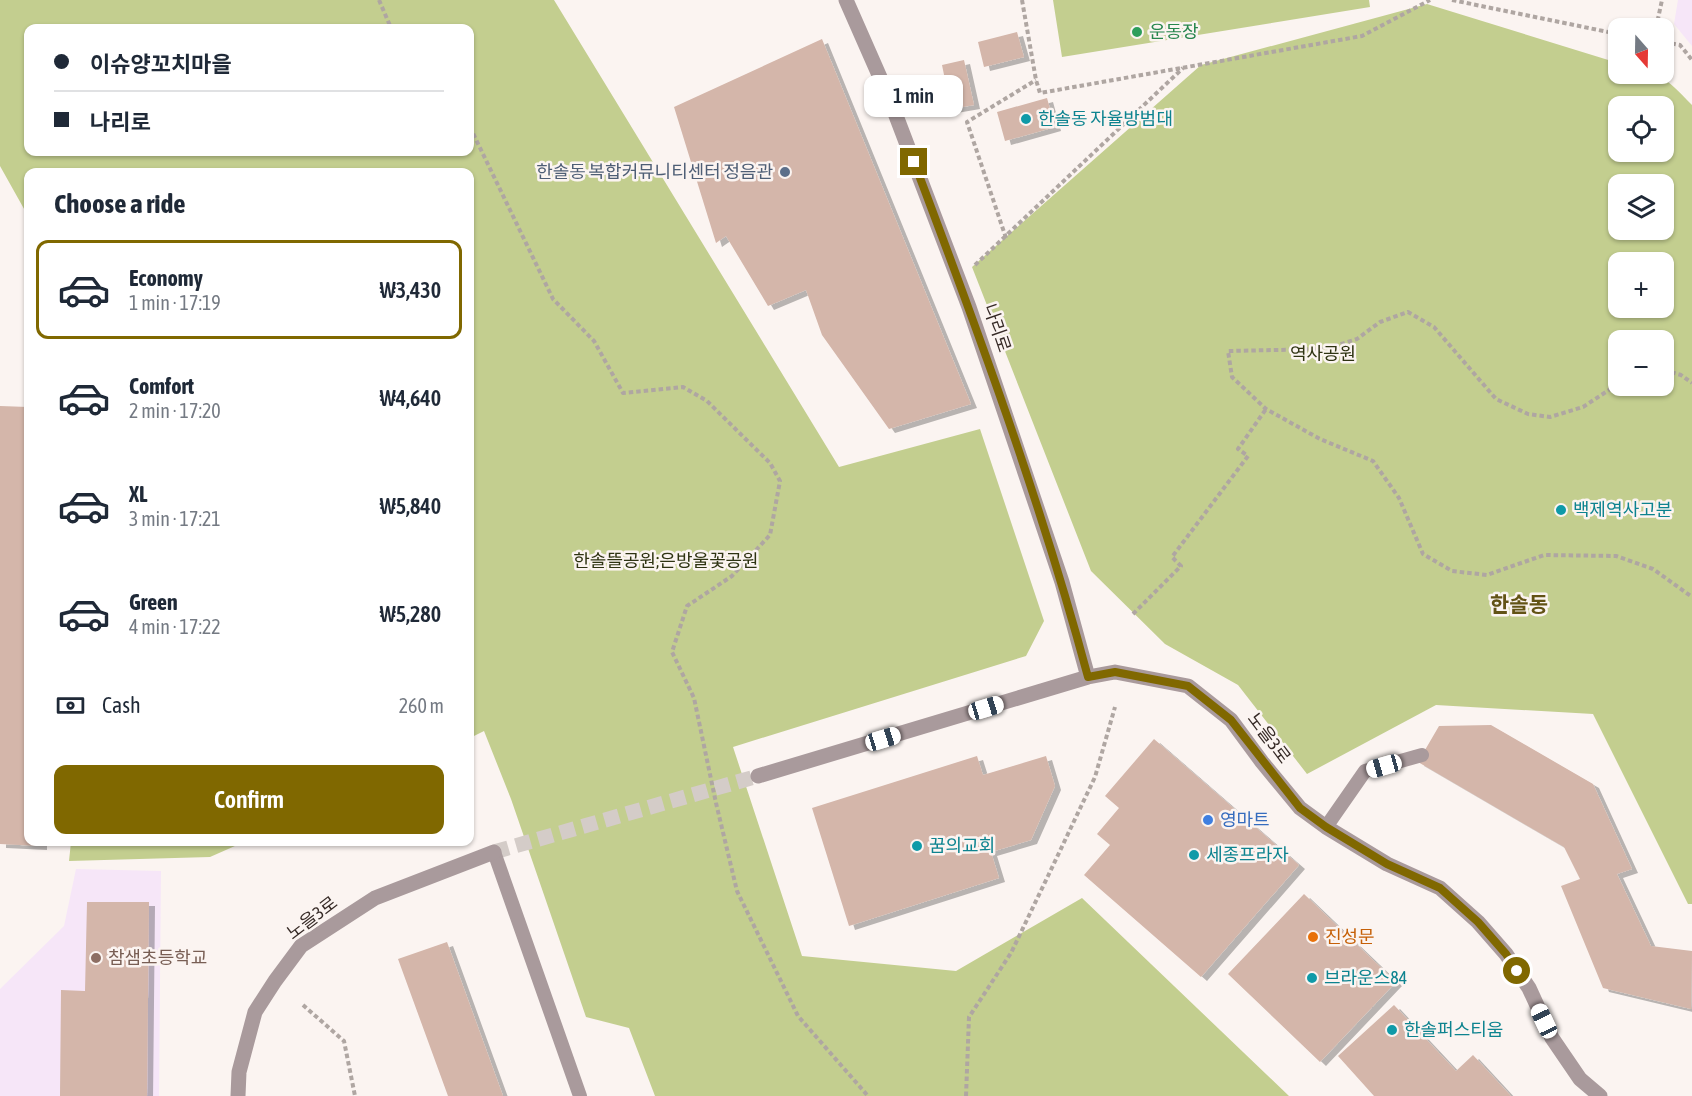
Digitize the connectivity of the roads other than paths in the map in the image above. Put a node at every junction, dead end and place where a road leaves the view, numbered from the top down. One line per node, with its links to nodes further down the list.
1 (846, 0): 2 (street, 나리로)
2 (1088, 677): 4 (street, 노을3로); 5 (street, 노을3로)
3 (1422, 755): 5 (lane)
4 (758, 776)
5 (1326, 827): 9 (street, 노을3로)
6 (494, 852): 7 (street, 노을3로); 8 (lane)
7 (238, 1096)
8 (580, 1096)
9 (1600, 1096)

